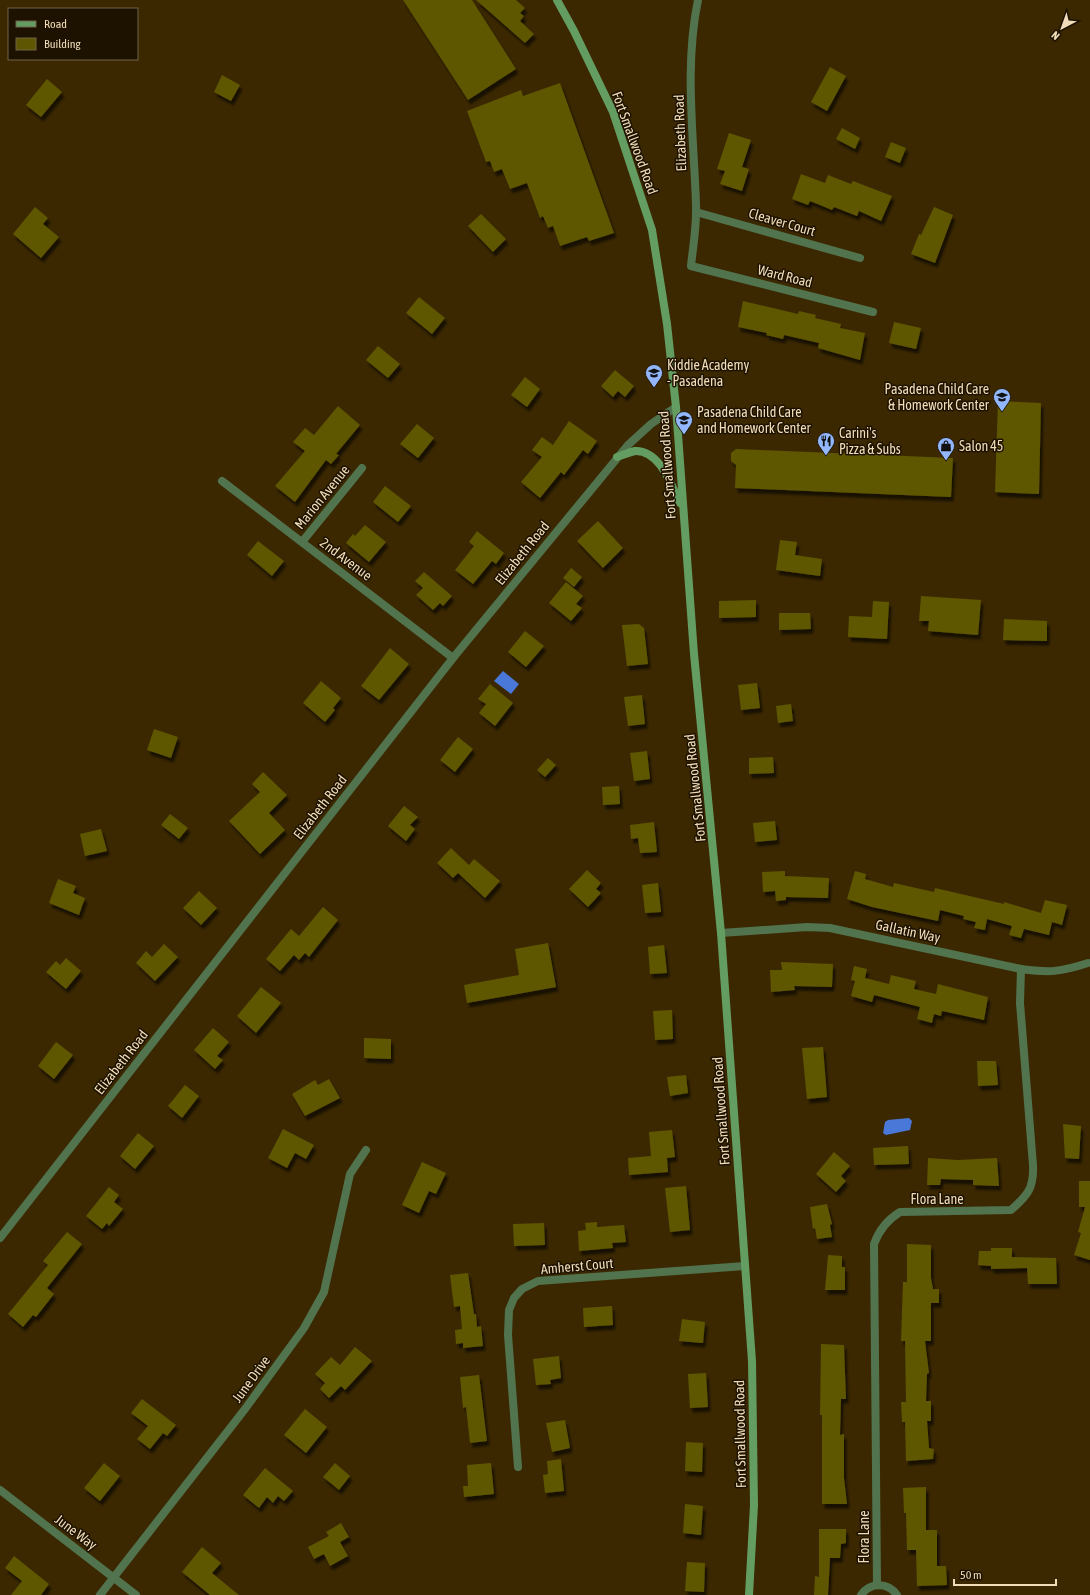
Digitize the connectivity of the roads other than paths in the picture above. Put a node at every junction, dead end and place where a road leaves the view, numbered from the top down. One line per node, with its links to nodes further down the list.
1 (557, 0): 7 (main road, Fort Smallwood Road)
2 (698, 0): 3 (street, Elizabeth Road)
3 (696, 212): 4 (street, Cleaver Court); 5 (street, Elizabeth Road)
4 (860, 258)
5 (691, 266): 6 (street, Ward Road)
6 (873, 312)
7 (676, 407): 8 (street, Elizabeth Road); 11 (main road, Fort Smallwood Road)
8 (617, 457): 11 (main road); 13 (street, Elizabeth Road)
9 (362, 468): 12 (street, Marion Avenue)
10 (222, 481): 12 (street, 2nd Avenue)
11 (682, 506): 14 (main road, Fort Smallwood Road)
12 (302, 542): 13 (street, 2nd Avenue)
13 (453, 658): 18 (street, Elizabeth Road)
14 (721, 933): 16 (street, Gallatin Way); 19 (main road, Fort Smallwood Road)
15 (1088, 963): 16 (street, Gallatin Way)
16 (1021, 969): 23 (street, Flora Lane)
17 (366, 1150): 22 (street, June Drive)
18 (0, 1238)
19 (745, 1266): 20 (street, Amherst Court); 26 (main road, Fort Smallwood Road)
20 (518, 1467)
21 (0, 1490): 22 (street, June Way)
22 (114, 1578): 24 (street, June Drive); 25 (street, June Way)
23 (877, 1585): 27 (street); 28 (street)
24 (100, 1595)
25 (136, 1595)
26 (749, 1595)
27 (861, 1595)
28 (897, 1595)

